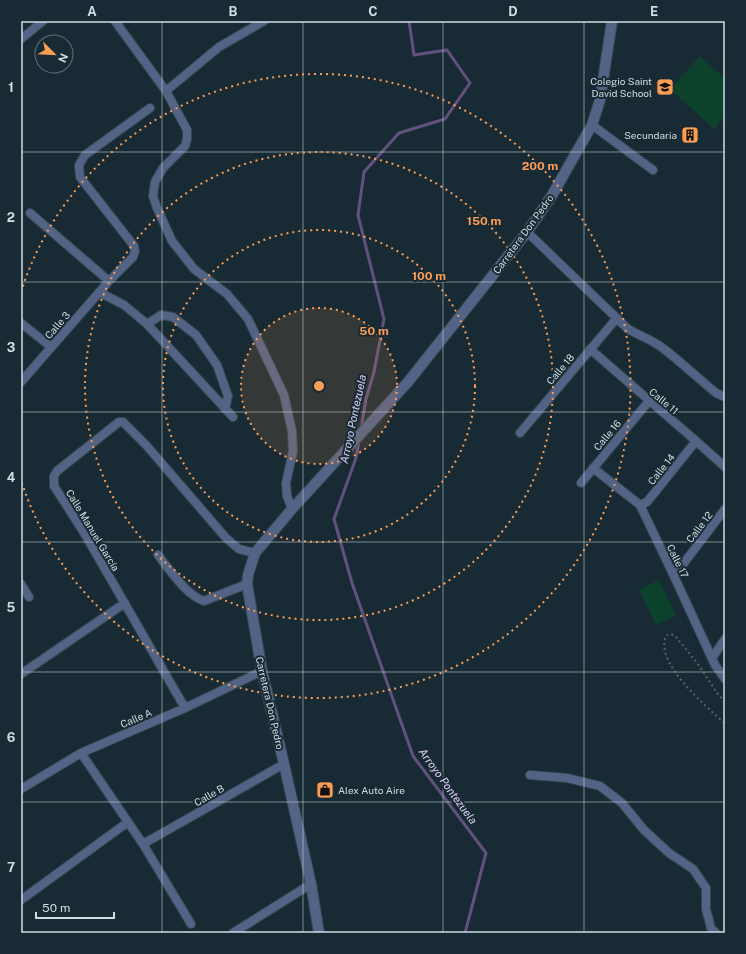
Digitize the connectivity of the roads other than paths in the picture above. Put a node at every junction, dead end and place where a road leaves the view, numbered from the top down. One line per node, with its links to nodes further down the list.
1 (43, 21): 5 (street)
2 (115, 21): 6 (street)
3 (264, 21): 6 (street)
4 (612, 21): 8 (street, Carretera Don Pedro)
5 (21, 39)
6 (166, 91): 30 (street)
7 (150, 108): 12 (street, Calle 3)
8 (592, 124): 9 (street); 11 (street, Carretera Don Pedro)
9 (653, 170)
10 (30, 213): 12 (street)
11 (526, 232): 14 (street); 30 (street, Carretera Don Pedro)
12 (109, 281): 13 (street, Calle 3)
13 (100, 292): 16 (street); 17 (street, Calle 3)
14 (616, 319): 18 (street, Calle 18); 20 (street)
15 (21, 323): 17 (street)
16 (147, 324): 22 (street); 22 (street)
17 (51, 347): 19 (street, Calle 3)
18 (590, 349): 21 (street, Calle 11); 24 (street, Calle 18)
19 (21, 382)
20 (725, 397)
21 (649, 401): 25 (street, Calle 11); 27 (street, Calle 16)
22 (225, 409): 23 (street)
23 (232, 417)
24 (520, 433)
25 (696, 441): 26 (street, Calle 11); 29 (street, Calle 14)
26 (725, 467)
27 (593, 468): 28 (street, Calle 16); 29 (street, Calle 17)
28 (581, 483)
29 (640, 505): 34 (street, Calle 17)
30 (292, 508): 32 (street, Carretera Don Pedro)
31 (725, 509): 34 (street, Calle 12)
32 (255, 553): 36 (street, Carretera Don Pedro); 38 (street, Calle Manuel García)
33 (158, 555): 36 (street)
34 (674, 576): 40 (street, Calle 17)
35 (21, 584): 37 (street)
36 (247, 584): 41 (street, Carretera Don Pedro)
37 (28, 597)
38 (125, 604): 42 (street); 44 (street, Calle Manuel García)
39 (725, 638): 40 (street)
40 (712, 658): 43 (street, Calle 17)
41 (262, 671): 44 (street, Calle A); 46 (street, Carretera Don Pedro)
42 (21, 674)
43 (725, 680)
44 (185, 708): 45 (street, Calle A)
45 (80, 753): 48 (street, Calle A); 49 (street)
46 (284, 764): 50 (street, Calle B); 51 (street, Carretera Don Pedro)
47 (530, 775): 56 (street)
48 (21, 789)
49 (128, 822): 50 (street); 52 (street)
50 (143, 844): 53 (street)
51 (311, 884): 54 (street); 55 (street, Carretera Don Pedro)
52 (21, 900)
53 (191, 924)
54 (233, 933)
55 (319, 933)
56 (716, 933)

